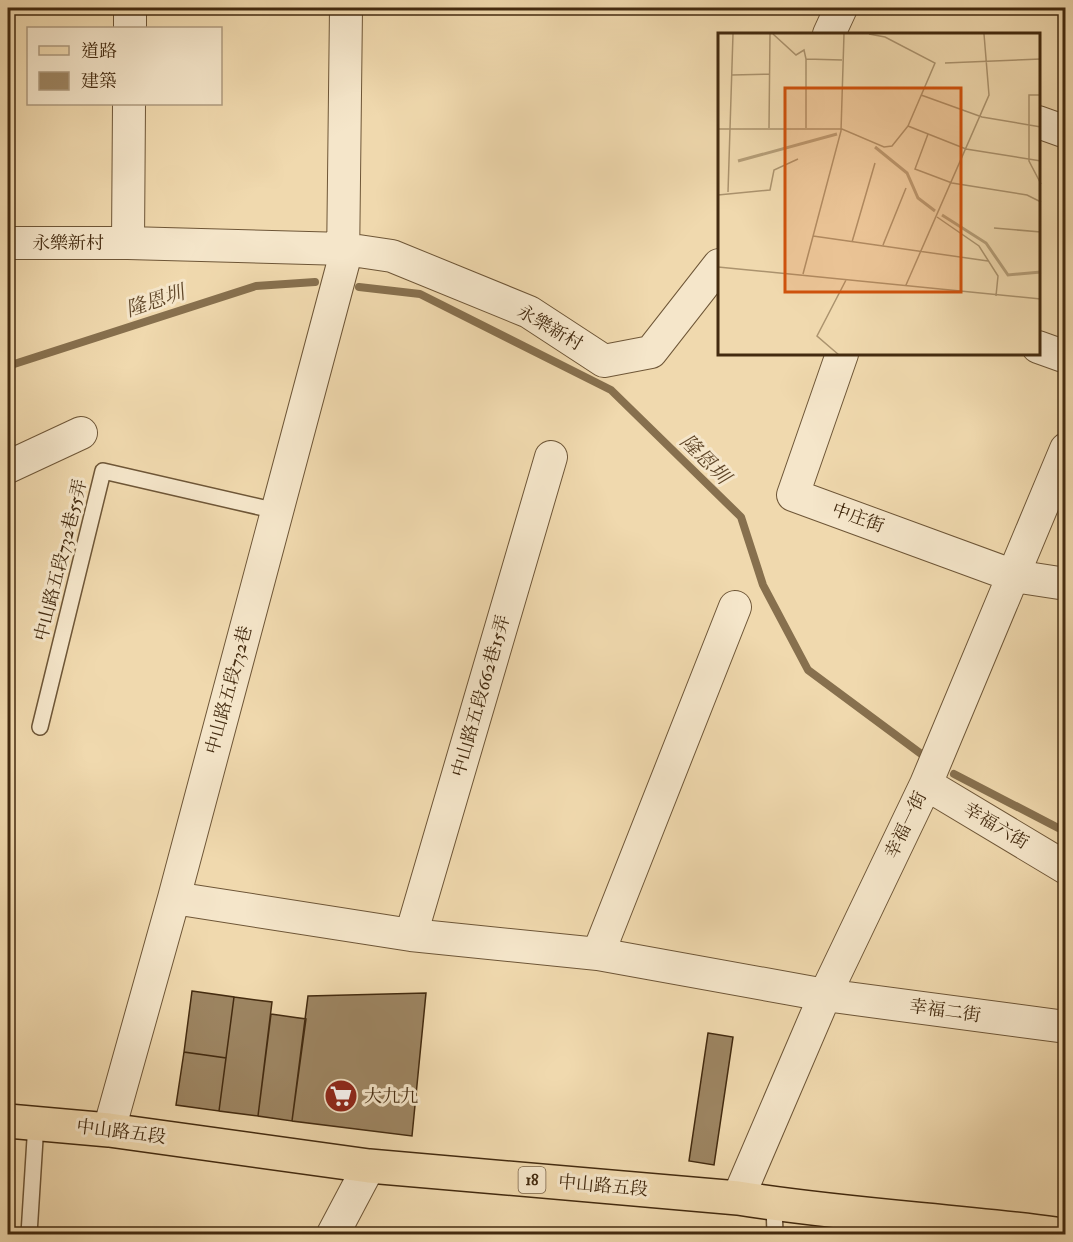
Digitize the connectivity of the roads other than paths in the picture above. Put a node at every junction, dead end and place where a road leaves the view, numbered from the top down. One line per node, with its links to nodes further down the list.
1 (130, 8): 4 (street)
2 (346, 8): 11 (street)
3 (841, 8): 5 (street)
4 (130, 27)
5 (829, 33)
6 (129, 105): 10 (street, 永樂新村)
7 (1040, 123): 8 (street)
8 (1065, 132)
9 (8, 243): 10 (street, 永樂新村)
10 (128, 243): 11 (street, 永樂新村)
11 (345, 249): 12 (street, 永樂新村); 20 (street, 中山路五段732巷)
12 (718, 266)
13 (1040, 348): 15 (street)
14 (841, 356): 21 (street, 中庄街)
15 (1065, 357)
16 (81, 433): 19 (street)
17 (1065, 449): 21 (street, 幸福一街)
18 (551, 457): 28 (street, 中山路五段662巷15弄)
19 (8, 467)
20 (277, 512): 24 (lane, 中山路五段732巷55弄); 27 (street, 中山路五段732巷)
21 (1014, 576): 22 (street, 中庄街); 25 (street, 幸福一街)
22 (1065, 584)
23 (735, 607): 29 (street)
24 (40, 727)
25 (926, 784): 26 (street, 幸福六街); 30 (street, 幸福一街)
26 (1065, 868)
27 (174, 898): 28 (street); 33 (street, 中山路五段732巷)
28 (411, 934): 29 (street)
29 (598, 954): 30 (street)
30 (825, 995): 31 (street, 幸福二街); 35 (street, 幸福一街)
31 (1065, 1027)
32 (22, 1122): 33 (main road, 中山路五段 / 18); 38 (lane)
33 (109, 1130): 34 (main road, 中山路五段 / 18)
34 (369, 1166): 35 (main road, 中山路五段 / 18); 39 (street)
35 (738, 1198): 36 (main road, 中山路五段 / 18)
36 (774, 1219): 37 (main road, 中山路五段 / 18)
37 (978, 1229): 40 (main road, 中山路五段 / 18)
38 (29, 1234)
39 (333, 1234)
40 (1056, 1234)

